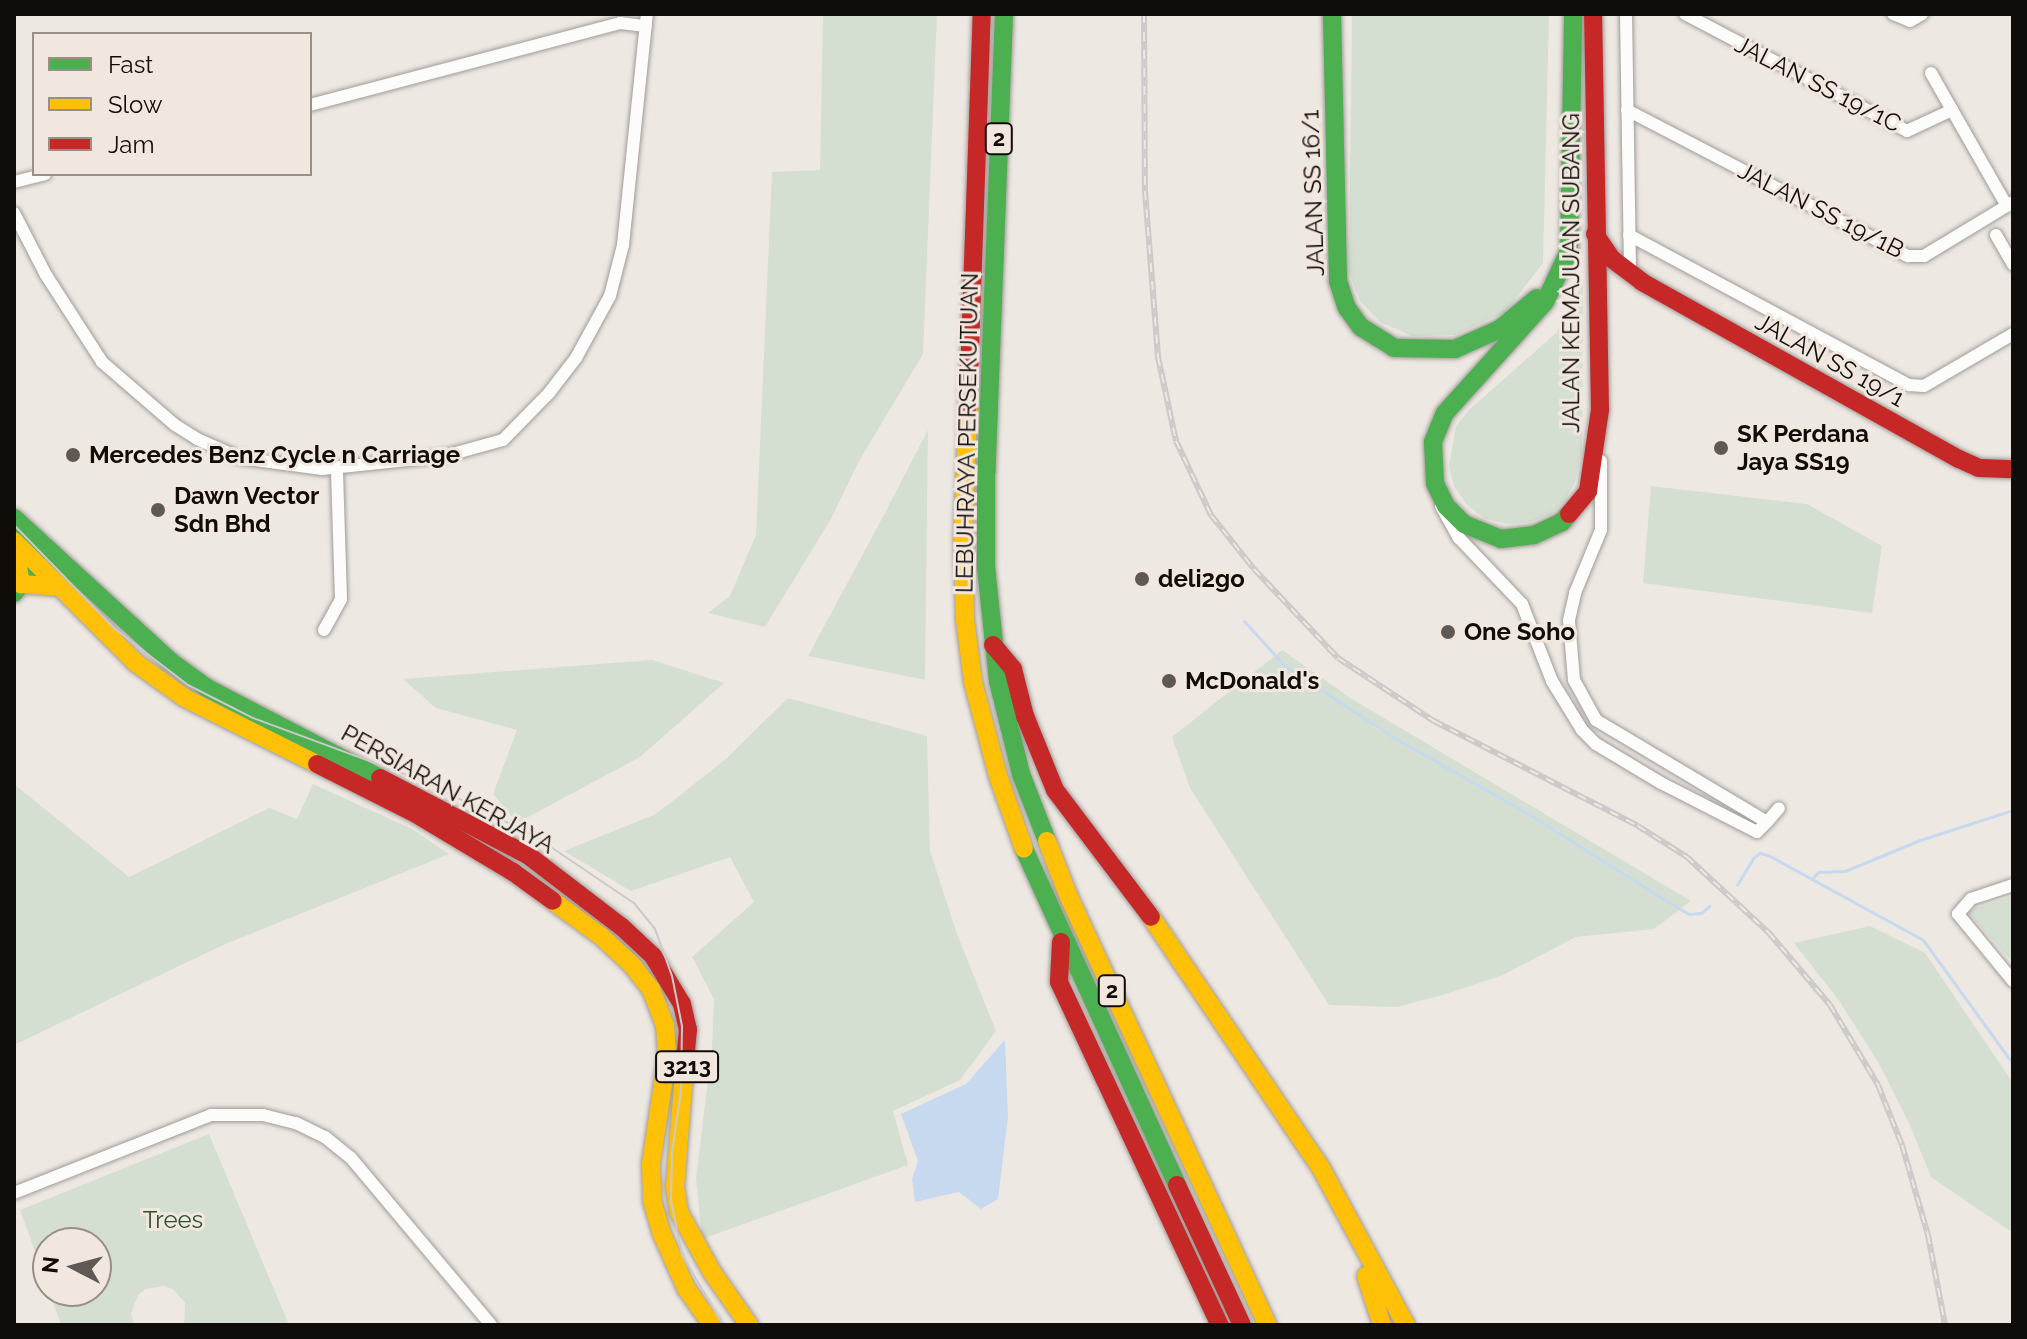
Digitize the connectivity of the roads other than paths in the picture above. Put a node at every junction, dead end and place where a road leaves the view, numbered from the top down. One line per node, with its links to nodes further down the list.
1 (982, 14): 44 (main road, LEBUHRAYA PERSEKUTUAN / 2)
2 (1004, 14): 37 (main road, LEBUHRAYA PERSEKUTUAN / 2)
3 (1332, 14): 24 (main road, JALAN SS 16/1)
4 (1573, 14): 24 (main road, JALAN KEMAJUAN SUBANG)
5 (1593, 14): 19 (main road, JALAN KEMAJUAN SUBANG)
6 (1626, 14): 13 (street)
7 (1685, 14): 14 (street, JALAN SS 19/1C)
8 (1893, 14): 9 (street)
9 (1922, 14)
10 (647, 20): 12 (street); 28 (street)
11 (1931, 73): 14 (street)
12 (312, 104)
13 (1627, 110): 17 (street, JALAN SS 19/1B); 20 (street)
14 (1952, 110): 17 (street)
15 (37, 176): 16 (street)
16 (14, 182)
17 (2010, 204)
18 (14, 213): 28 (street)
19 (1595, 234): 23 (main road, JALAN SS 19/1); 25 (main road, JALAN KEMAJUAN SUBANG)
20 (1629, 235): 23 (street); 26 (street)
21 (1996, 235): 22 (street)
22 (2013, 264)
23 (1626, 271): 25 (main road); 29 (main road, JALAN SS 19/1)
24 (1560, 276): 30 (main road, JALAN KEMAJUAN SUBANG)
25 (1596, 297): 27 (main road, JALAN KEMAJUAN SUBANG)
26 (2013, 334)
27 (1600, 410): 30 (main road, JALAN KEMAJUAN SUBANG); 38 (street)
28 (337, 469): 36 (street)
29 (2013, 469)
30 (1438, 491): 39 (street)
31 (14, 518): 40 (main road, PERSIARAN KERJAYA / 3213)
32 (14, 542): 33 (main road, PERSIARAN KERJAYA / 3213); 35 (main road)
33 (37, 564): 34 (main road, PERSIARAN KERJAYA / 3213); 35 (main road)
34 (60, 587): 35 (main road); 40 (main road, PERSIARAN KERJAYA / 3213)
35 (17, 588)
36 (324, 630)
37 (992, 644): 46 (main road); 53 (main road, LEBUHRAYA PERSEKUTUAN / 2)
38 (1671, 767): 39 (street); 42 (street)
39 (1661, 783): 42 (street)
40 (420, 807): 49 (main road, PERSIARAN KERJAYA / 3213); 50 (main road, PERSIARAN KERJAYA / 3213)
41 (1779, 808): 42 (street)
42 (1767, 822)
43 (2013, 885): 45 (street)
44 (1061, 937): 51 (main road); 52 (main road, LEBUHRAYA PERSEKUTUAN / 2)
45 (2013, 981)
46 (1321, 1168): 54 (main road); 55 (main road)
47 (14, 1193): 48 (street)
48 (491, 1325)
49 (712, 1325)
50 (749, 1325)
51 (1220, 1325)
52 (1242, 1325)
53 (1268, 1325)
54 (1382, 1325)
55 (1409, 1325)

